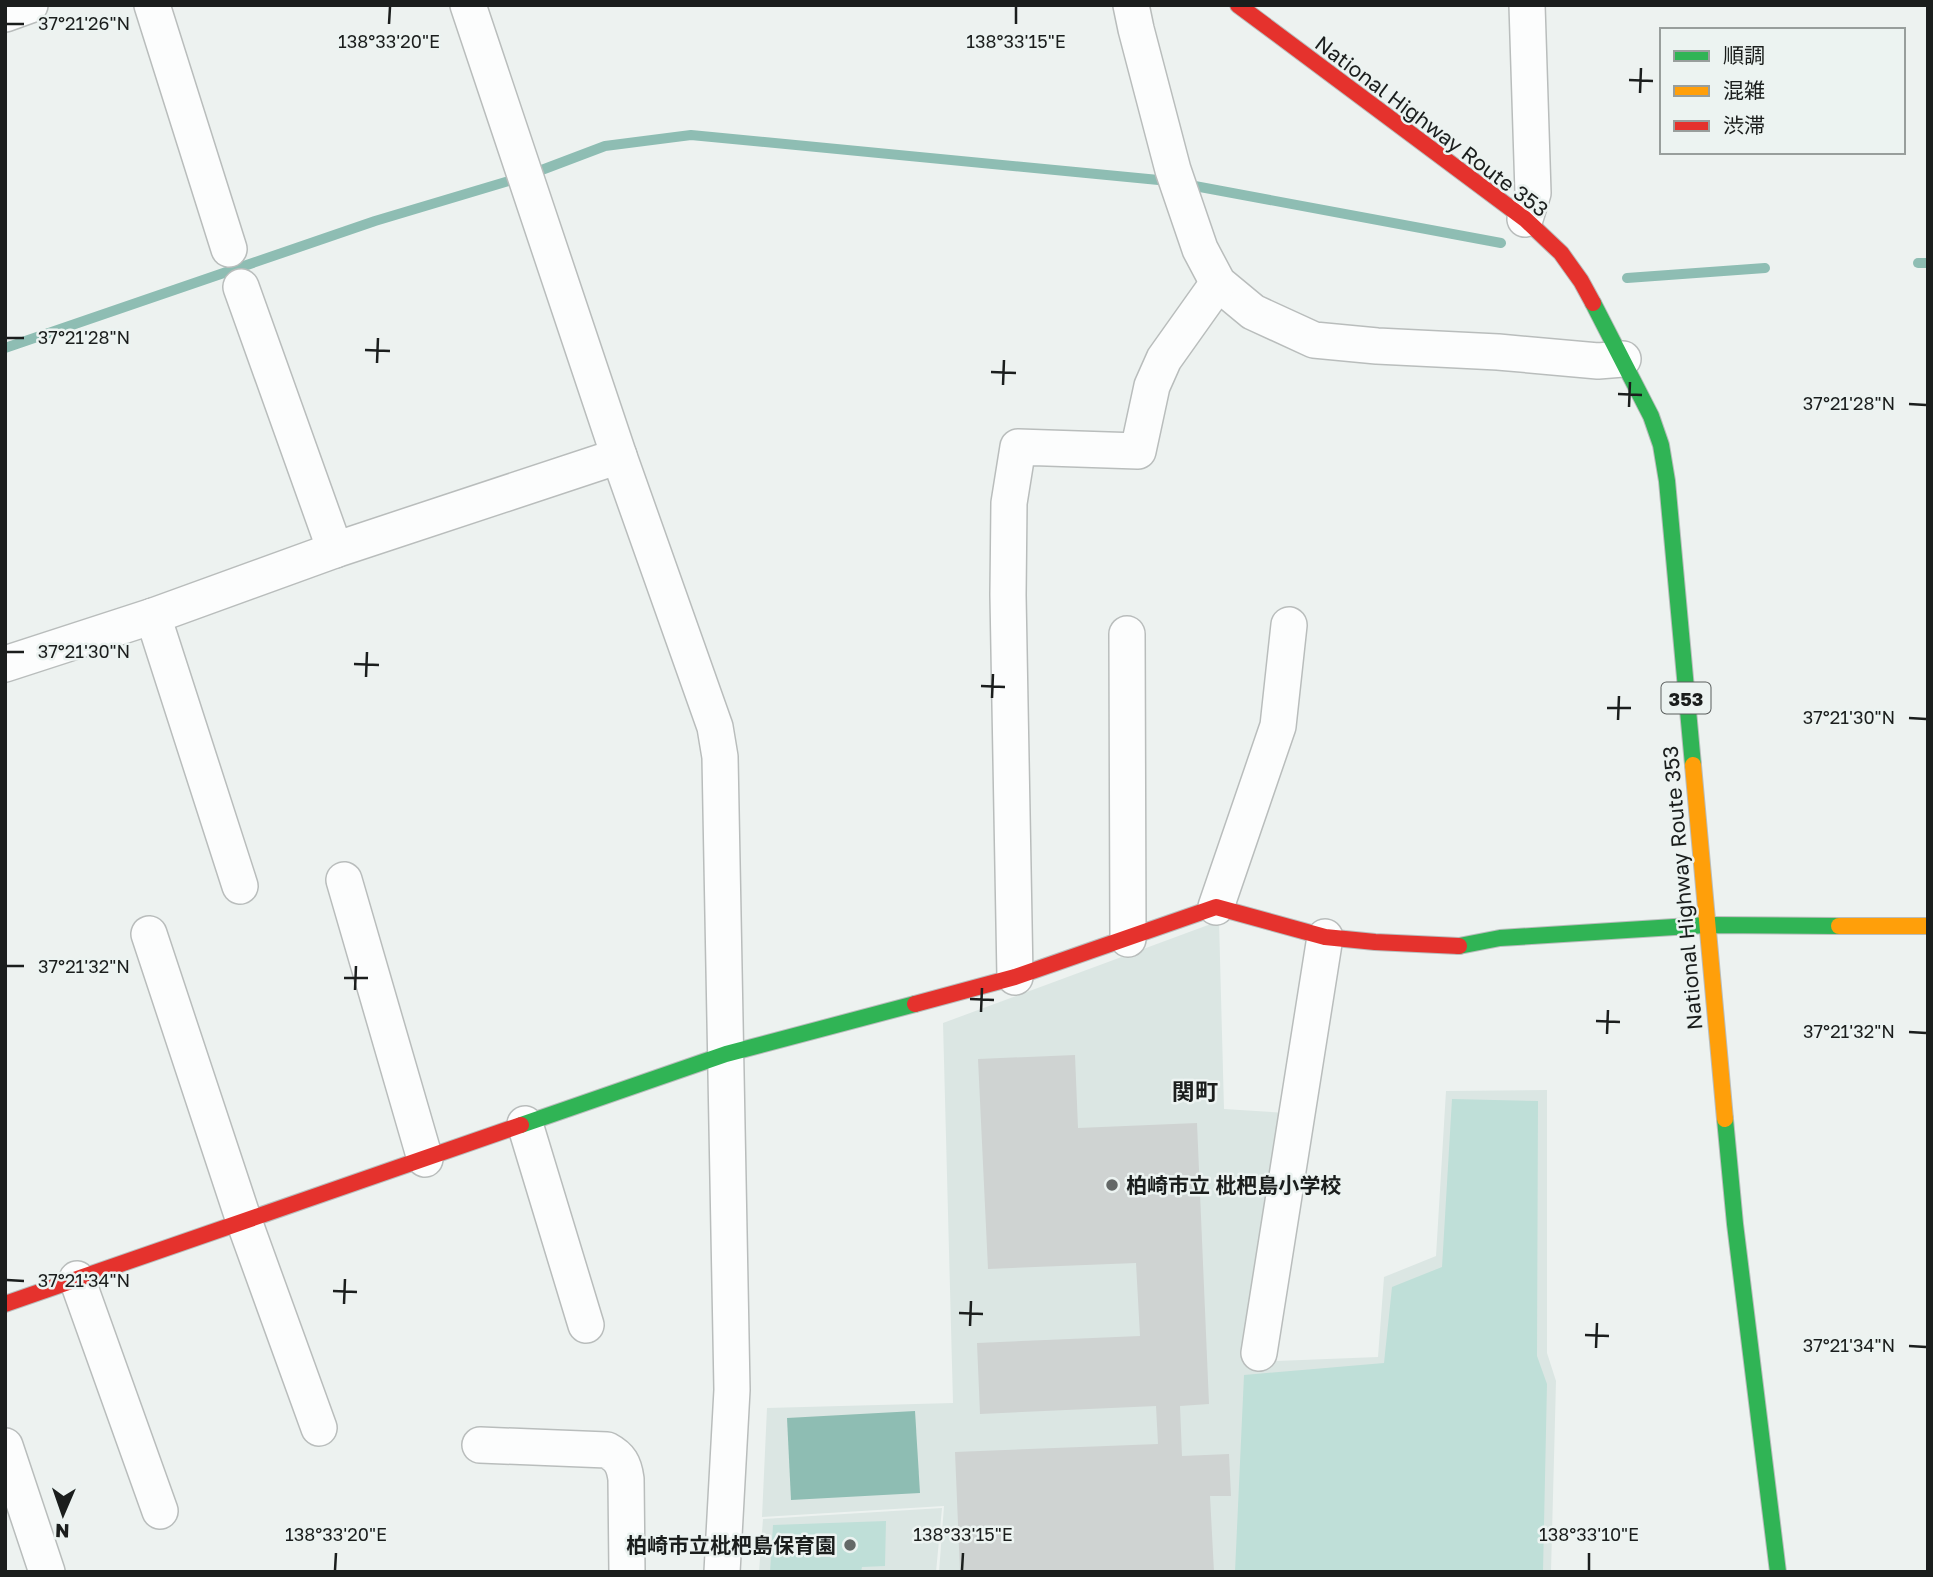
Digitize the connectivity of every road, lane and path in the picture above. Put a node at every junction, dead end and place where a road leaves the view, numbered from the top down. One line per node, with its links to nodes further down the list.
1 (30, 5): 7 (street)
2 (152, 5): 9 (street)
3 (468, 5): 13 (street)
4 (1131, 5): 10 (street)
5 (1238, 5): 8 (main road, National Highway Route 353 / 353)
6 (1527, 5): 8 (street)
7 (5, 14)
8 (1525, 219): 12 (main road, National Highway Route 353 / 353)
9 (229, 249)
10 (1218, 283): 12 (street); 27 (street)
11 (241, 287): 14 (street)
12 (1623, 359): 22 (main road, National Highway Route 353 / 353)
13 (619, 456): 14 (street); 28 (street)
14 (335, 551): 15 (street)
15 (153, 616): 18 (street); 20 (street)
16 (1289, 625): 21 (street)
17 (1127, 634): 26 (street)
18 (5, 664)
19 (344, 880): 30 (street)
20 (240, 886)
21 (1216, 907): 25 (main road); 26 (main road)
22 (1706, 925): 23 (main road); 25 (main road); 43 (main road, National Highway Route 353 / 353)
23 (1928, 926)
24 (149, 934): 31 (street)
25 (1325, 937): 35 (street)
26 (1128, 939): 27 (main road)
27 (1015, 977): 28 (main road)
28 (726, 1054): 29 (main road); 42 (street)
29 (525, 1124): 30 (main road); 34 (street)
30 (425, 1158): 31 (main road)
31 (244, 1221): 32 (main road); 36 (street)
32 (77, 1279): 33 (main road); 39 (street)
33 (5, 1304)
34 (586, 1325)
35 (1259, 1353)
36 (319, 1428)
37 (5, 1446): 40 (street)
38 (480, 1446): 41 (street)
39 (160, 1511)
40 (47, 1572)
41 (627, 1572)
42 (722, 1572)
43 (1779, 1572)

